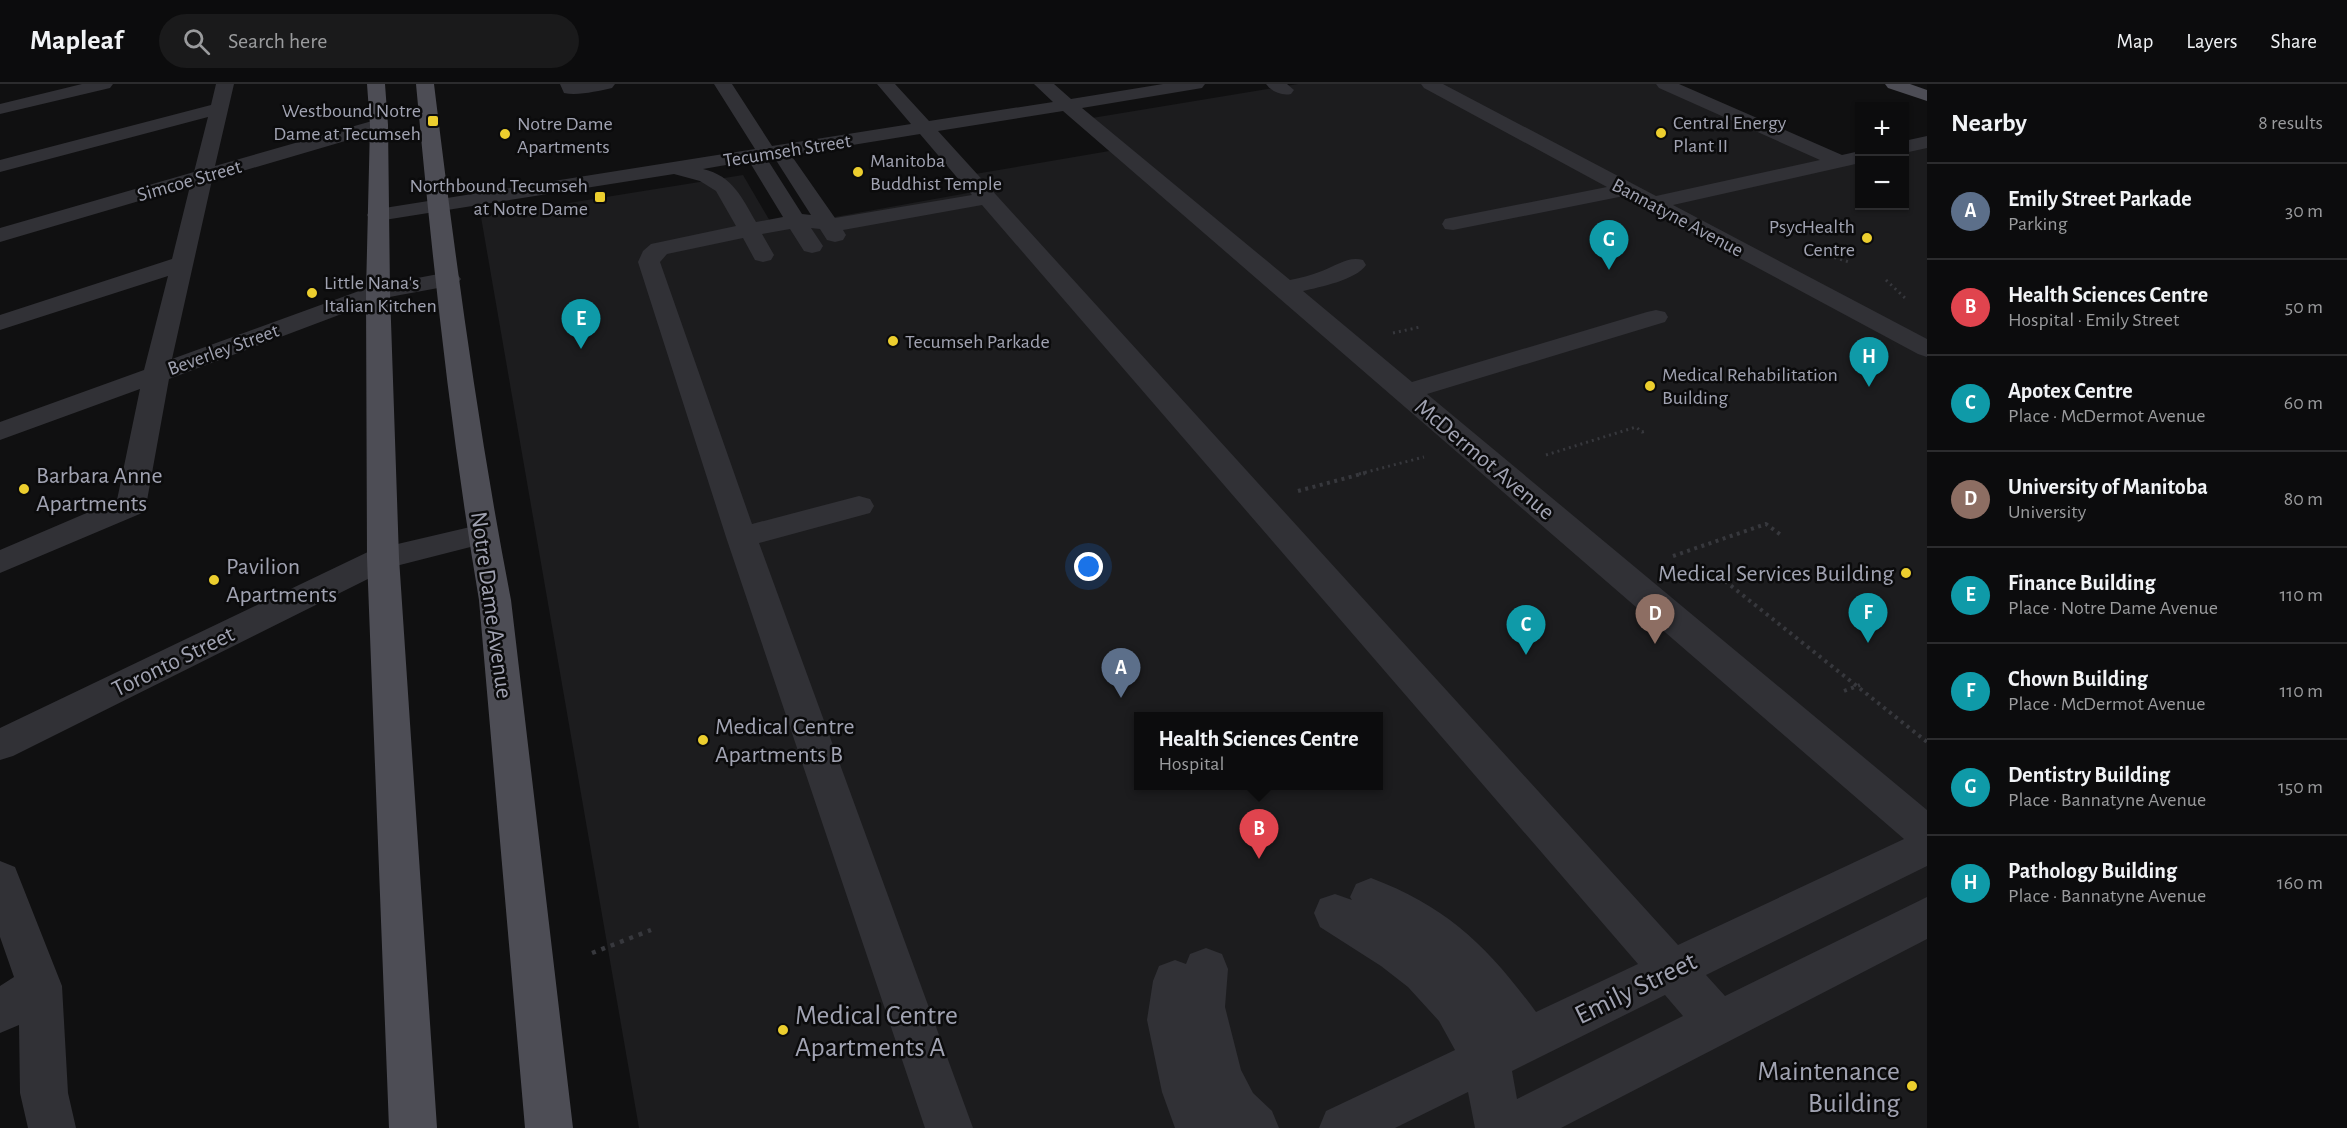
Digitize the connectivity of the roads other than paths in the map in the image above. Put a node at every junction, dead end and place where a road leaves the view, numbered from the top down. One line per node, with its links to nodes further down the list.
1 (104, 84): 19 (street)
2 (225, 84): 17 (street)
3 (376, 84): 20 (main road)
4 (425, 84): 34 (main road, Notre Dame Avenue)
5 (568, 84): 6 (street)
6 (606, 84)
7 (723, 84): 24 (street)
8 (886, 84): 21 (street)
9 (1043, 84): 16 (street, McDermot Avenue)
10 (1430, 84): 31 (street, Bannatyne Avenue)
11 (1665, 84): 27 (street)
12 (1894, 84): 15 (main road)
13 (1197, 88): 14 (street, Tecumseh Street)
14 (1135, 93): 16 (street, Tecumseh Street); 18 (street)
15 (1927, 96)
16 (1066, 104): 21 (street, Tecumseh Street); 42 (street, McDermot Avenue)
17 (220, 108): 28 (street); 30 (street)
18 (1154, 108)
19 (0, 109)
20 (379, 126): 30 (street, Simcoe Street); 35 (main road)
21 (926, 127): 24 (street, Tecumseh Street); 32 (street)
22 (1927, 142): 23 (street)
23 (1909, 146)
24 (767, 153): 26 (street, Tecumseh Street); 38 (street); 38 (street)
25 (1855, 158): 27 (street)
26 (728, 159): 29 (street, Tecumseh Street); 38 (street)
27 (1839, 161): 33 (street)
28 (0, 166)
29 (668, 169): 34 (street, Tecumseh Street); 38 (street)
30 (203, 176): 37 (street, Simcoe Street); 39 (street)
31 (1627, 189): 33 (street, Bannatyne Avenue); 36 (street)
32 (989, 198): 38 (street); 60 (street)
33 (1654, 204): 46 (street, Bannatyne Avenue)
34 (438, 206): 35 (street, Tecumseh Street); 41 (main road, Notre Dame Avenue)
35 (378, 215): 43 (main road)
36 (1453, 224)
37 (0, 235)
38 (792, 237): 52 (street)
39 (183, 263): 45 (street); 47 (street)
40 (1355, 265): 42 (street)
41 (449, 279): 43 (street, Beverley Street); 51 (main road, Notre Dame Avenue)
42 (1285, 289): 48 (street, McDermot Avenue)
43 (378, 292): 47 (street, Beverley Street); 53 (main road)
44 (1656, 317): 48 (street)
45 (0, 322)
46 (1927, 349)
47 (156, 374): 49 (street, Beverley Street); 54 (street)
48 (1406, 392): 56 (street, McDermot Avenue)
49 (0, 432)
50 (859, 506): 52 (street)
51 (483, 534): 53 (street, Toronto Street); 68 (main road, Notre Dame Avenue)
52 (741, 537): 69 (street)
53 (383, 558): 55 (street, Toronto Street); 66 (main road)
54 (0, 562)
55 (0, 745)
56 (1927, 834)
57 (1927, 847): 60 (street, Emily Street)
58 (0, 880): 61 (street)
59 (1927, 916): 63 (street)
60 (1671, 970): 63 (street); 64 (street, Emily Street)
61 (40, 986): 62 (street); 67 (street)
62 (0, 1011)
63 (1718, 1022): 74 (street)
64 (1528, 1039): 65 (street, Emily Street); 65 (street)
65 (1486, 1059): 72 (street, Emily Street); 73 (street)
66 (410, 1127)
67 (52, 1128)
68 (549, 1128)
69 (949, 1128)
70 (1199, 1128): 71 (street)
71 (1255, 1128)
72 (1343, 1128)
73 (1499, 1128)
74 (1510, 1128)

